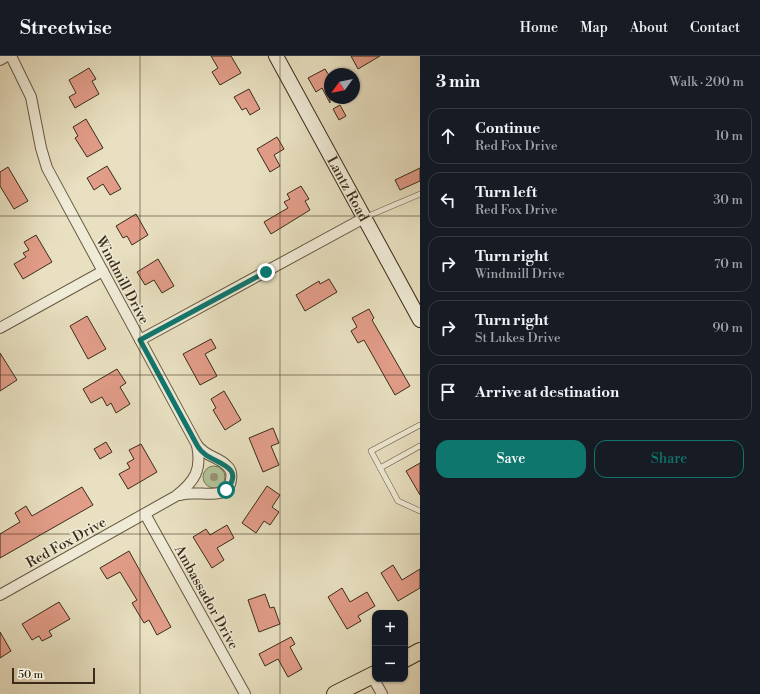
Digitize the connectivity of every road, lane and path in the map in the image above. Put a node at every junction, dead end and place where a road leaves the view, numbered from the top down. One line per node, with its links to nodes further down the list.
1 (7, 56): 4 (street)
2 (12, 56): 7 (street, Windmill Drive)
3 (276, 56): 6 (street, Lantz Road)
4 (0, 60)
5 (420, 194): 6 (lane)
6 (364, 218): 8 (street, Lantz Road); 10 (street)
7 (102, 271): 9 (street); 10 (street, Windmill Drive)
8 (420, 320)
9 (0, 328)
10 (140, 340): 12 (street, Windmill Drive)
11 (420, 425): 14 (lane)
12 (197, 445): 15 (street, Windmill Drive); 15 (street)
13 (420, 446): 14 (lane)
14 (380, 468): 16 (lane)
15 (176, 496): 17 (street, Windmill Drive)
16 (420, 511)
17 (145, 514): 18 (street, Red Fox Drive); 23 (street, Ambassador Drive)
18 (0, 595)
19 (420, 651): 20 (main road)
20 (408, 657)
21 (372, 676): 24 (main road)
22 (376, 682): 25 (street)
23 (245, 694)
24 (335, 694)
25 (382, 694)

